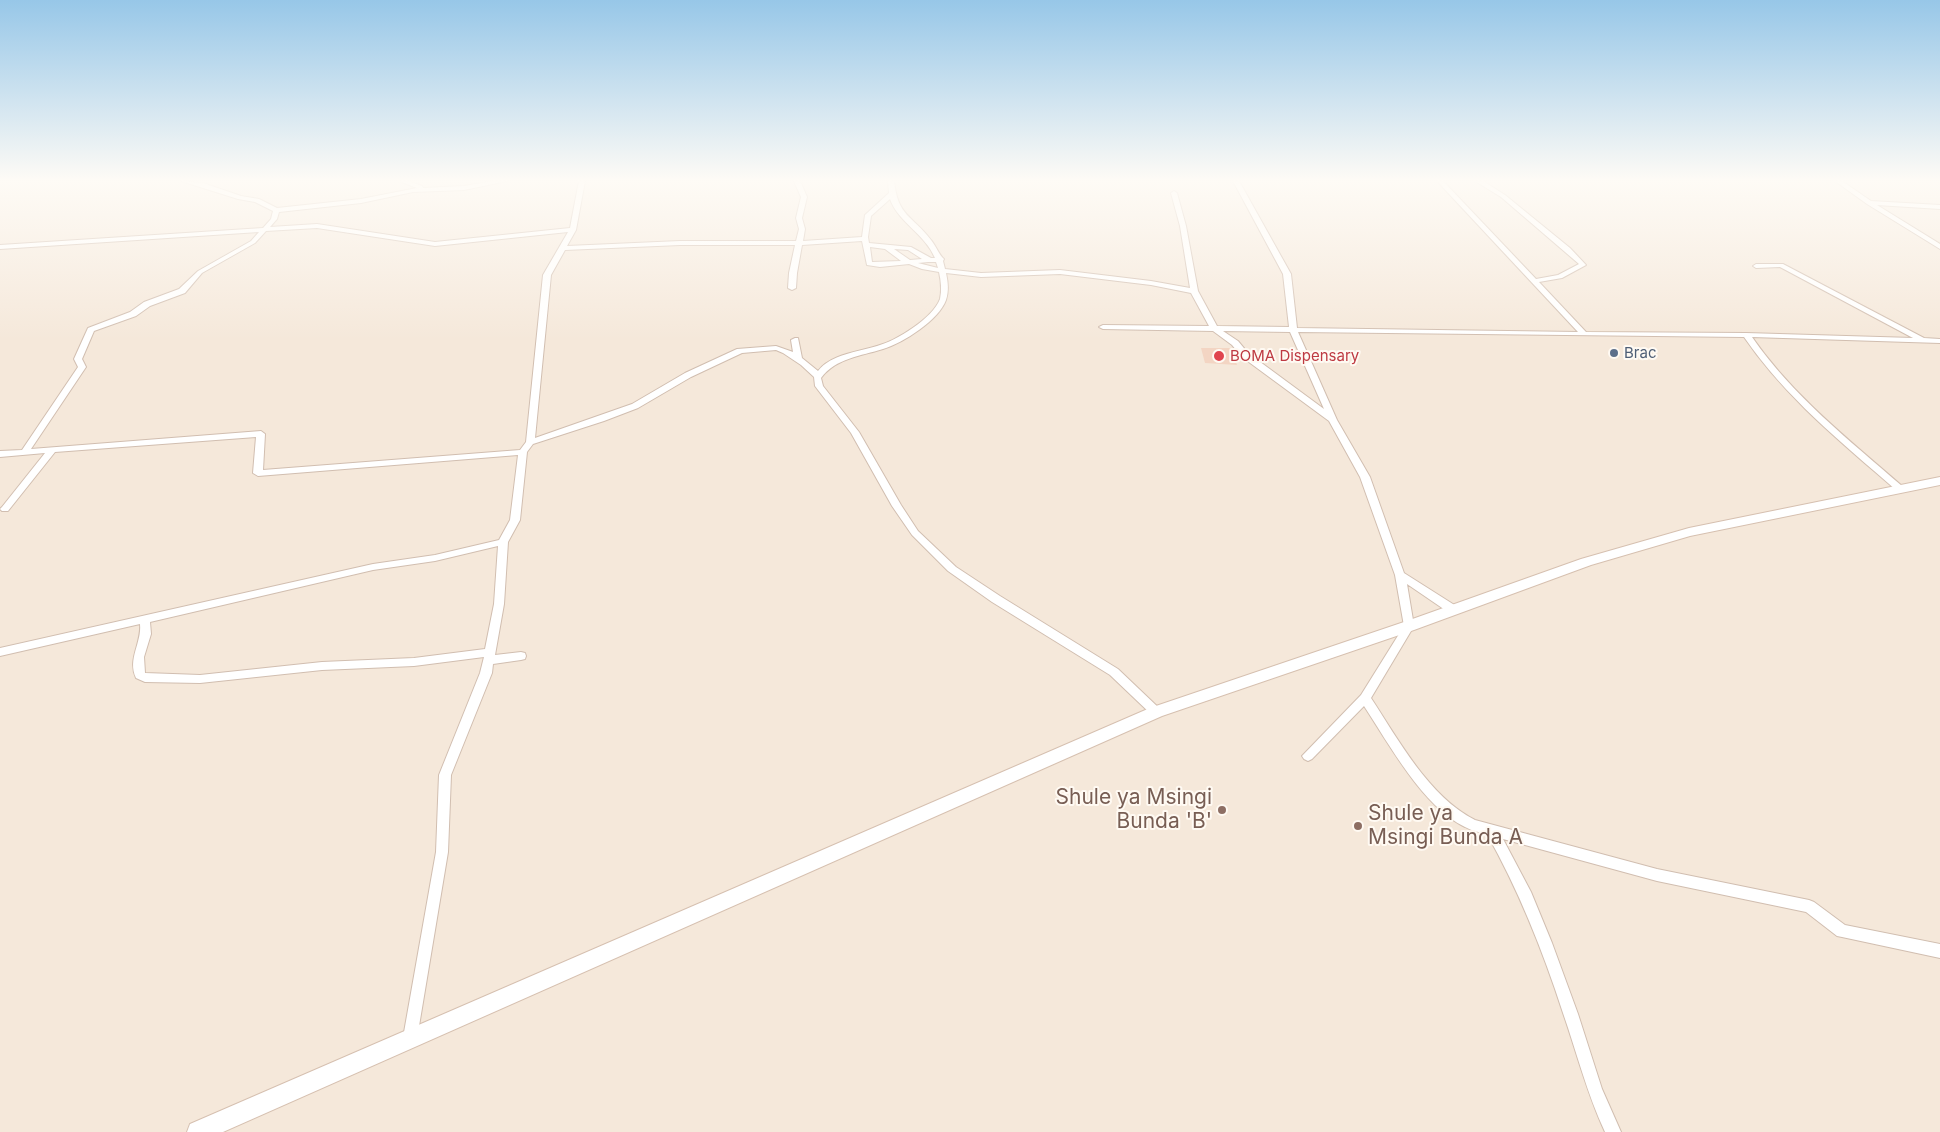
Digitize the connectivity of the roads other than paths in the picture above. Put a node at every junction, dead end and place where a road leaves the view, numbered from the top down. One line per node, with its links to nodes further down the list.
1 (205, 234): 16 (street)
2 (261, 234): 40 (street)
3 (368, 234): 4 (street)
4 (535, 234)
5 (571, 234): 19 (street)
6 (801, 234): 15 (street)
7 (866, 234): 14 (street)
8 (923, 234): 20 (street)
9 (1184, 234): 26 (street)
10 (1265, 234): 29 (street)
11 (1490, 234): 24 (street)
12 (1548, 234): 24 (street)
13 (1919, 234): 18 (street)
14 (865, 241): 15 (street); 17 (street); 21 (street)
15 (799, 243): 19 (street); 25 (street)
16 (0, 247)
17 (887, 247): 20 (street); 21 (street)
18 (1940, 247)
19 (562, 248): 38 (street)
20 (936, 260): 21 (street); 23 (street)
21 (909, 262): 23 (street)
22 (1756, 266): 33 (street)
23 (943, 269): 26 (street); 36 (street)
24 (1534, 281): 30 (street)
25 (792, 288)
26 (1194, 291): 28 (street)
27 (1103, 327): 28 (street)
28 (1214, 328): 29 (street); 37 (street)
29 (1293, 330): 30 (street); 37 (street)
30 (1584, 334): 31 (street)
31 (1746, 334): 33 (street); 44 (street)
32 (795, 340): 35 (street)
33 (1924, 340): 34 (street)
34 (1940, 341)
35 (798, 360): 36 (street); 38 (street)
36 (818, 376): 55 (street)
37 (1333, 420): 47 (street)
38 (530, 442): 41 (street)
39 (52, 450): 40 (street); 41 (street); 45 (street)
40 (24, 452): 42 (street)
41 (523, 452): 46 (street)
42 (0, 454)
43 (1940, 481): 44 (main road)
44 (1899, 488): 48 (main road)
45 (5, 509)
46 (503, 542): 49 (street); 52 (street)
47 (1400, 575): 48 (street); 50 (street)
48 (1452, 609): 50 (main road)
49 (144, 619): 51 (street); 52 (street)
50 (1409, 626): 54 (street); 55 (main road)
51 (0, 652)
52 (490, 656): 53 (street); 59 (street)
53 (522, 656)
54 (1365, 698): 56 (street); 57 (street)
55 (1156, 712): 59 (main road)
56 (1308, 756)
57 (1490, 830): 58 (street); 61 (street)
58 (1940, 951)
59 (410, 1038): 60 (main road)
60 (198, 1132)
61 (1613, 1132)

